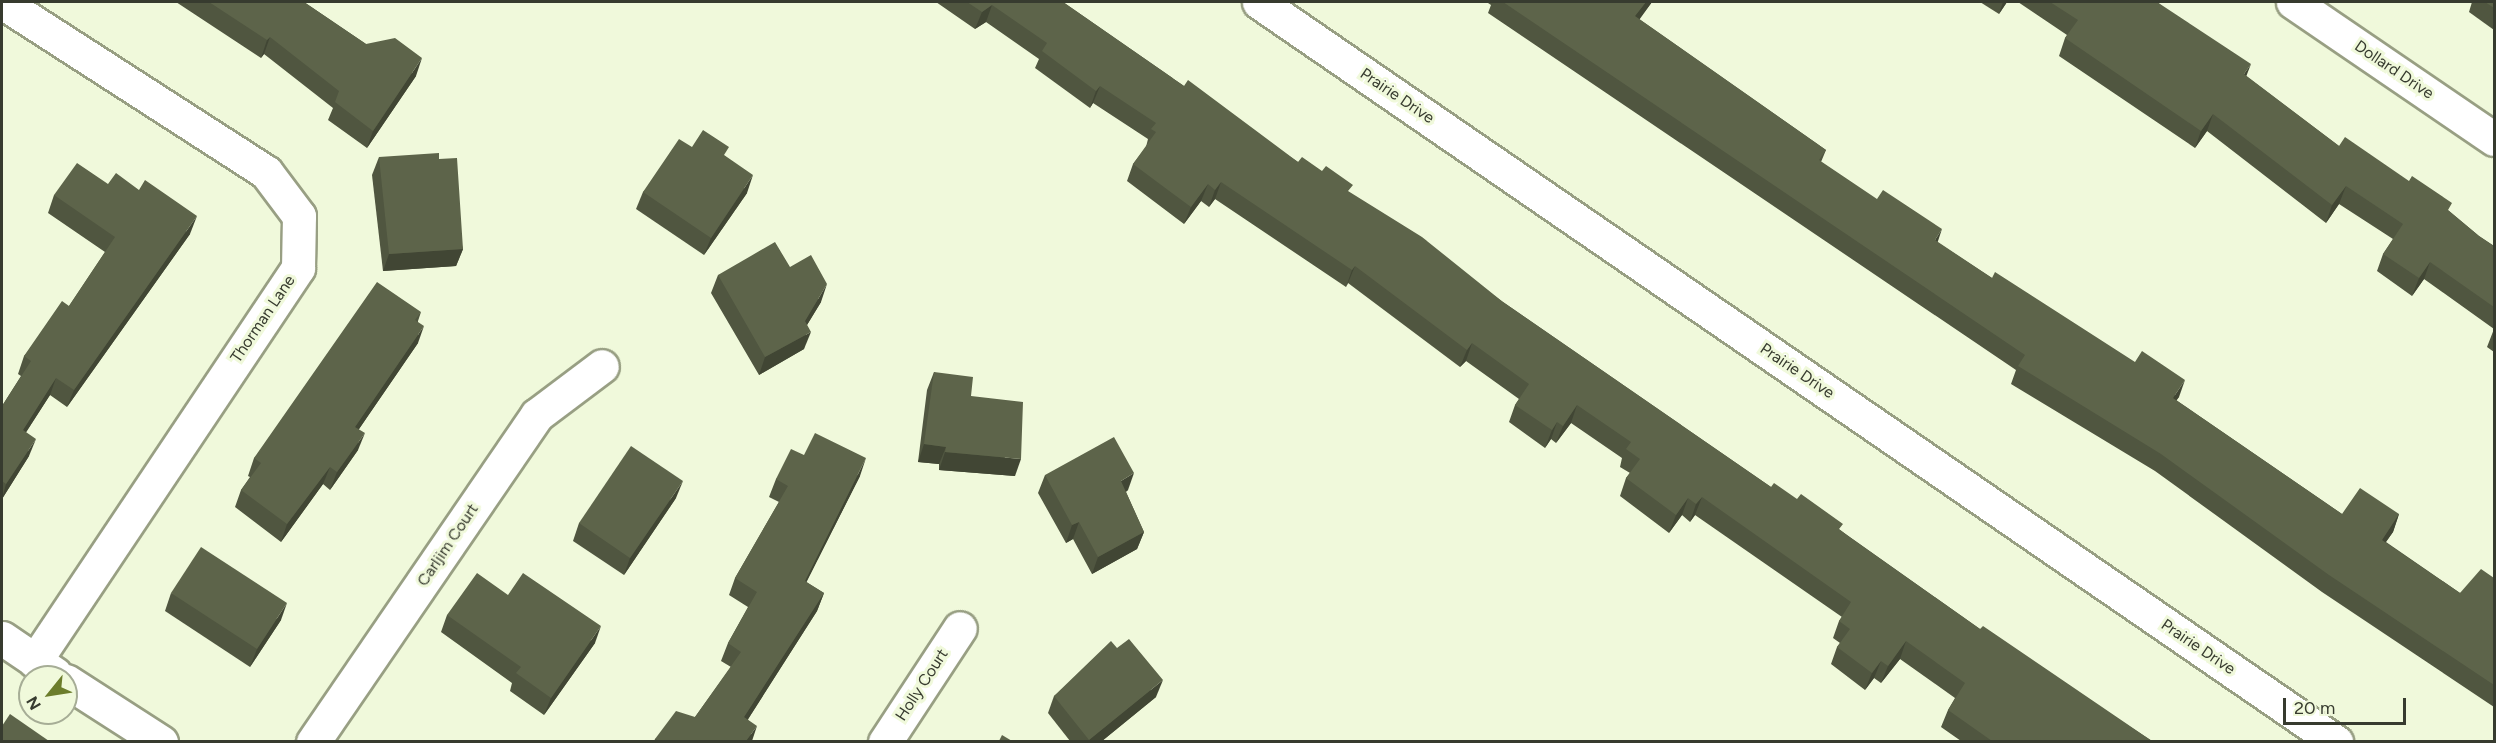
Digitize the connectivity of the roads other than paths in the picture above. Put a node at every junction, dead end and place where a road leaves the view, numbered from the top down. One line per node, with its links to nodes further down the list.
1 (2, 2): 9 (street, Thorman Lane)
2 (1259, 2): 14 (street, Prairie Drive)
3 (2293, 2): 4 (street, Dollard Drive)
4 (2494, 139)
5 (602, 366): 12 (street, Carljim Court)
6 (960, 628): 13 (street, Holly Court)
7 (2, 638): 8 (street)
8 (42, 665)
9 (50, 665)
10 (78, 689): 11 (street)
11 (161, 741)
12 (313, 741)
13 (885, 741)
14 (2336, 741)

